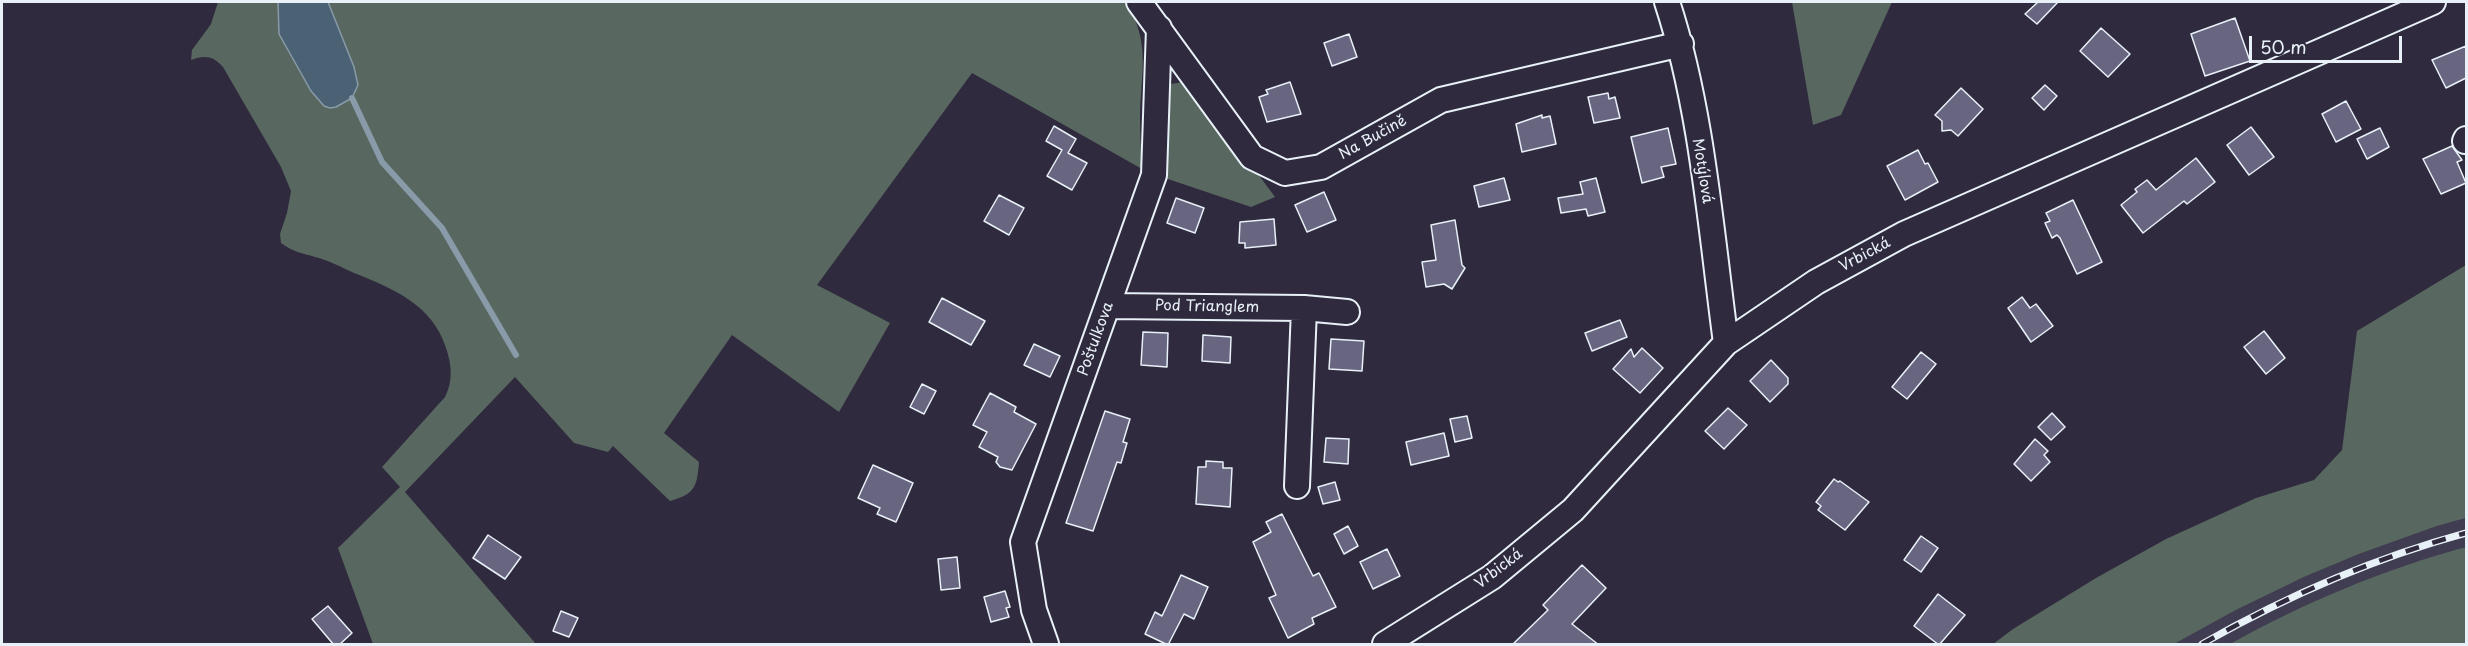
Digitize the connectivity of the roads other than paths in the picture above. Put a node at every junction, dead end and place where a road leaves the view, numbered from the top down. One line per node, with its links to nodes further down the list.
1 (1140, 2): 5 (street, Na Bučině)
2 (1666, 2): 6 (street, Motýlová)
3 (2433, 2): 4 (street, Vrbická)
4 (2390, 10): 10 (street, Vrbická)
5 (1159, 28): 6 (street, Na Bučině); 7 (street, Poštulkova)
6 (1681, 44): 10 (street, Motýlová)
7 (1109, 306): 8 (street, Pod Trianglem); 13 (street, Poštulkova)
8 (1304, 308): 9 (street, Pod Trianglem); 11 (street)
9 (1347, 312)
10 (1726, 343): 12 (street, Vrbická)
11 (1297, 486)
12 (1392, 643)
13 (1046, 645)

